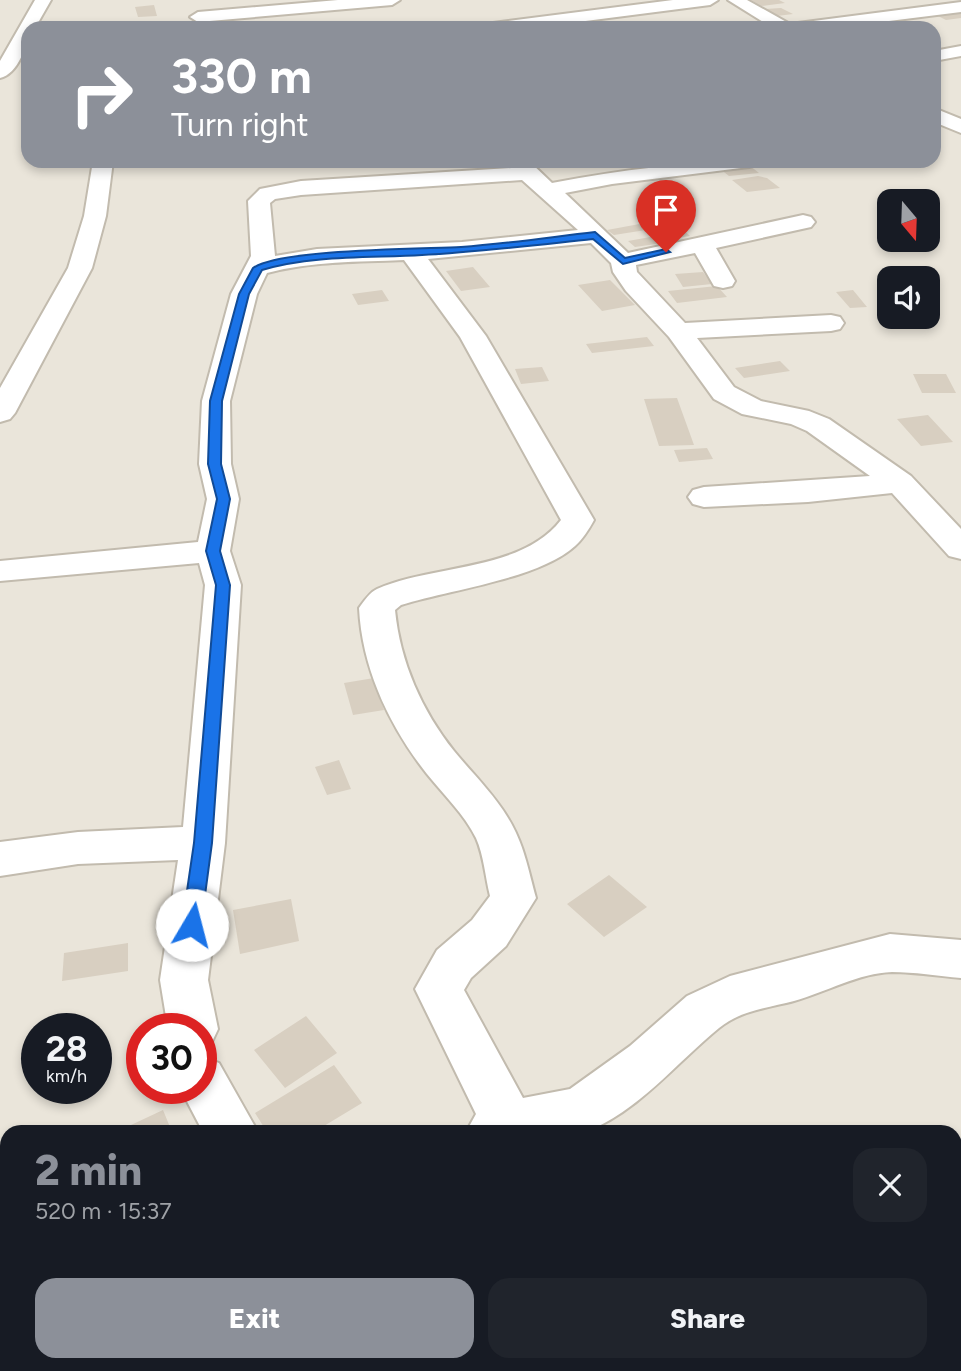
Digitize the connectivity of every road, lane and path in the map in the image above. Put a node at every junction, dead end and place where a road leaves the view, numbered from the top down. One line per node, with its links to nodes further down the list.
1 (43, 0): 2 (street); 9 (street)
2 (59, 0)
3 (392, 0): 8 (street)
4 (710, 0): 11 (street)
5 (736, 0): 12 (street)
6 (961, 7): 13 (street)
7 (509, 8): 10 (street)
8 (198, 17)
9 (28, 21)
10 (527, 21)
11 (546, 21)
12 (773, 21)
13 (850, 21)
14 (21, 38): 17 (street)
15 (961, 51): 16 (street)
16 (941, 55)
17 (0, 74)
18 (941, 117): 19 (street)
19 (960, 126): 20 (street)
20 (941, 129)
21 (102, 168): 33 (street)
22 (626, 168): 23 (street)
23 (531, 174): 25 (street); 29 (street)
24 (803, 222): 26 (street)
25 (595, 235): 27 (street); 28 (street)
26 (702, 244): 28 (street); 30 (street)
27 (411, 252): 29 (street); 45 (street)
28 (623, 261): 32 (street)
29 (258, 268): 37 (street)
30 (723, 281)
31 (831, 323): 32 (street)
32 (678, 331): 34 (street)
33 (0, 413)
34 (900, 483): 35 (street); 36 (street)
35 (704, 497)
36 (961, 549)
37 (213, 551): 38 (street); 39 (street)
38 (0, 571)
39 (203, 843): 40 (street); 42 (street)
40 (0, 859)
41 (961, 959): 46 (street)
42 (190, 1013)
43 (215, 1104): 44 (street)
44 (227, 1125)
45 (500, 1125)
46 (516, 1125)

